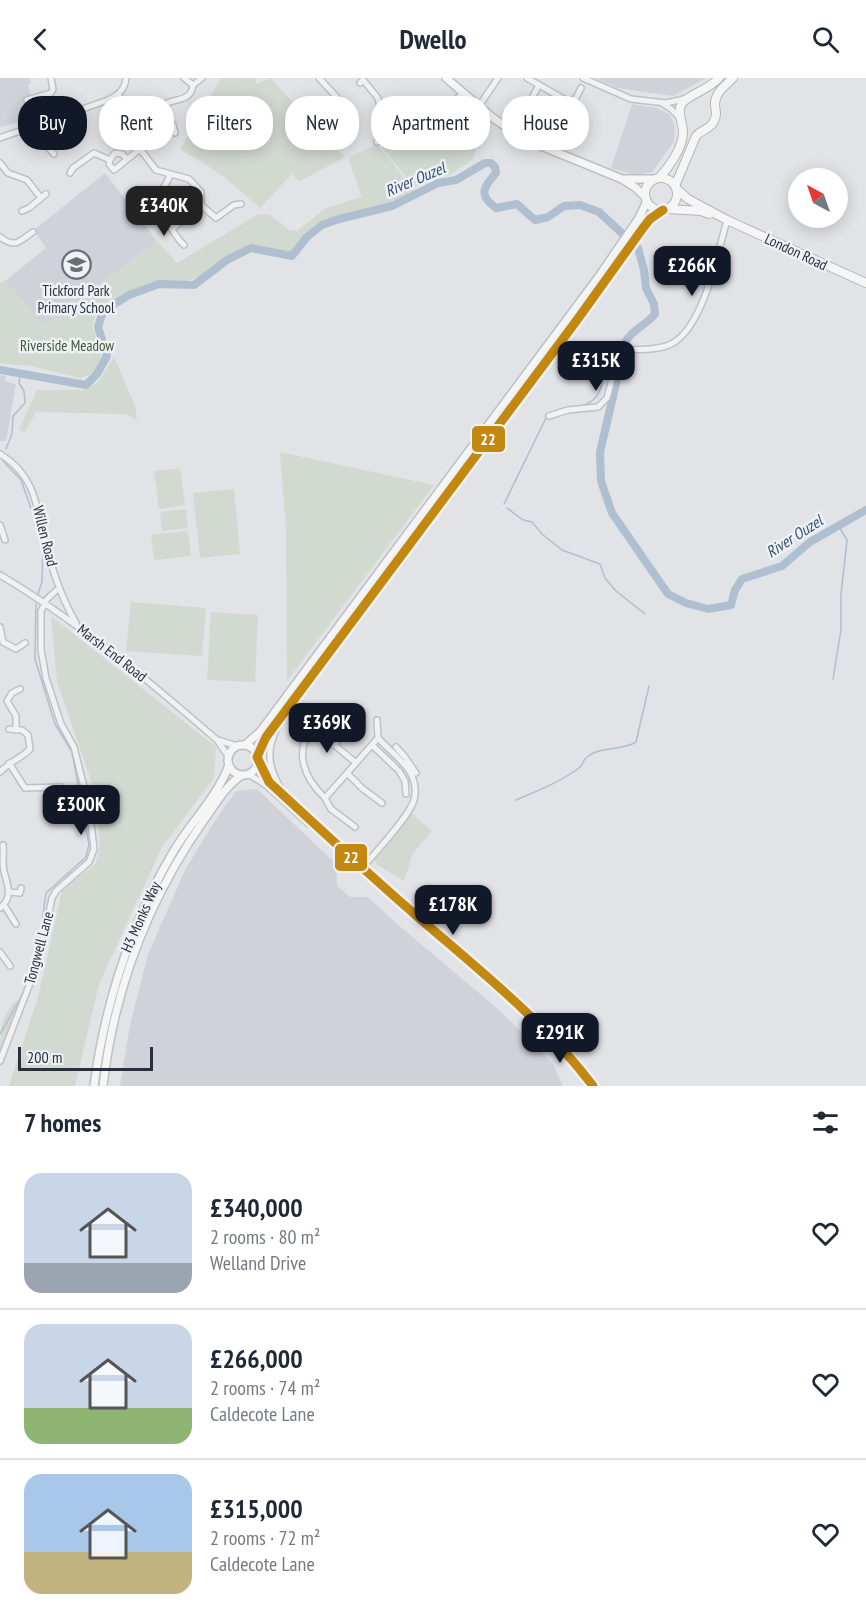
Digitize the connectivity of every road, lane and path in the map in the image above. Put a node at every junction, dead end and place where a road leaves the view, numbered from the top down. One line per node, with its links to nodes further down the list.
1 (51, 78): 19 (street)
2 (126, 78): 18 (street)
3 (184, 78): 13 (street)
4 (202, 78): 13 (street)
5 (319, 78): 20 (street)
6 (446, 78): 16 (main road)
7 (498, 78): 24 (street)
8 (527, 78): 14 (street)
9 (583, 78): 30 (street)
10 (719, 78): 17 (highway)
11 (733, 78): 32 (highway)
12 (360, 83): 21 (street)
13 (193, 85): 29 (street)
14 (540, 85): 25 (street); 26 (street)
15 (581, 88): 27 (street)
16 (463, 93): 22 (street); 23 (main road)
17 (697, 94): 28 (highway); 32 (highway)
18 (118, 95): 31 (street)
19 (41, 96)
20 (336, 96)
21 (376, 96)
22 (460, 96)
23 (467, 96)
24 (486, 96)
25 (533, 96)
26 (559, 96)
27 (577, 96)
28 (686, 99): 30 (street); 34 (highway)
29 (174, 102)
30 (660, 102): 34 (street)
31 (87, 107)
32 (715, 107): 36 (highway)
33 (490, 115): 49 (main road)
34 (681, 121): 36 (highway); 50 (highway)
35 (174, 129): 38 (street)
36 (701, 131): 51 (highway)
37 (18, 132): 39 (street)
38 (175, 133)
39 (0, 138)
40 (50, 150): 43 (street)
41 (139, 150): 44 (street)
42 (141, 150): 48 (street)
43 (54, 154)
44 (127, 159): 45 (street); 45 (street)
45 (110, 160): 47 (street)
46 (0, 163): 57 (street)
47 (70, 173)
48 (170, 175): 52 (street); 55 (street)
49 (622, 179): 50 (main road); 53 (main road)
50 (657, 179): 51 (highway); 53 (highway)
51 (676, 188): 56 (highway); 59 (highway, London Road)
52 (148, 198)
53 (646, 200): 56 (highway); 64 (main road)
54 (241, 204): 55 (street)
55 (201, 205): 60 (street)
56 (666, 210): 59 (highway, London Road); 64 (main road)
57 (22, 211)
58 (166, 217): 60 (street)
59 (727, 220): 65 (highway, London Road); 66 (street)
60 (172, 229): 63 (street)
61 (33, 232): 62 (street)
62 (0, 237)
63 (184, 245)
64 (603, 278): 78 (main road); 85 (main road)
65 (866, 283)
66 (549, 416)
67 (0, 454): 71 (street, Willen Road)
68 (0, 525): 69 (street)
69 (5, 540)
70 (0, 575): 72 (street, Marsh End Road)
71 (59, 588): 72 (street); 73 (street, Willen Road)
72 (44, 603): 73 (street, Marsh End Road); 119 (street, Tongwell Lane)
73 (78, 626): 84 (street, Marsh End Road)
74 (0, 627): 76 (street)
75 (25, 643): 76 (street)
76 (2, 644)
77 (20, 689): 82 (street)
78 (290, 705): 91 (main road); 107 (street)
79 (343, 718): 86 (street)
80 (377, 720): 83 (street)
81 (9, 729): 82 (street)
82 (16, 730): 92 (street)
83 (378, 738): 87 (street); 89 (street)
84 (217, 740): 88 (street, Marsh End Road); 90 (street, Marsh End Road)
85 (245, 745): 88 (main road); 91 (main road)
86 (334, 745): 93 (street); 106 (street)
87 (372, 745): 93 (street); 101 (street)
88 (237, 746): 90 (main road)
89 (401, 755): 95 (street); 95 (street)
90 (228, 756): 94 (main road)
91 (257, 757): 99 (main road); 107 (street)
92 (9, 763): 96 (street); 102 (street)
93 (356, 763): 97 (street)
94 (228, 765): 99 (main road); 120 (main road, H3 Monks Way)
95 (410, 767): 98 (street); 100 (street)
96 (0, 772)
97 (347, 773): 106 (street); 108 (street)
98 (416, 773)
99 (245, 774): 118 (street); 121 (main road, H3 Monks Way)
100 (414, 782): 101 (street); 103 (street)
101 (405, 784): 105 (street)
102 (61, 787)
103 (415, 790): 104 (street); 111 (street)
104 (423, 790)
105 (406, 794)
106 (325, 798): 109 (street)
107 (287, 799): 111 (street)
108 (382, 803)
109 (355, 827)
110 (3, 845): 112 (street)
111 (362, 868): 118 (street)
112 (9, 892): 113 (street); 114 (street)
113 (22, 892)
114 (2, 906): 115 (street)
115 (16, 924)
116 (0, 952): 117 (street)
117 (10, 966)
118 (543, 1028): 122 (street)
119 (0, 1061)
120 (94, 1086)
121 (103, 1086)
122 (593, 1086)

